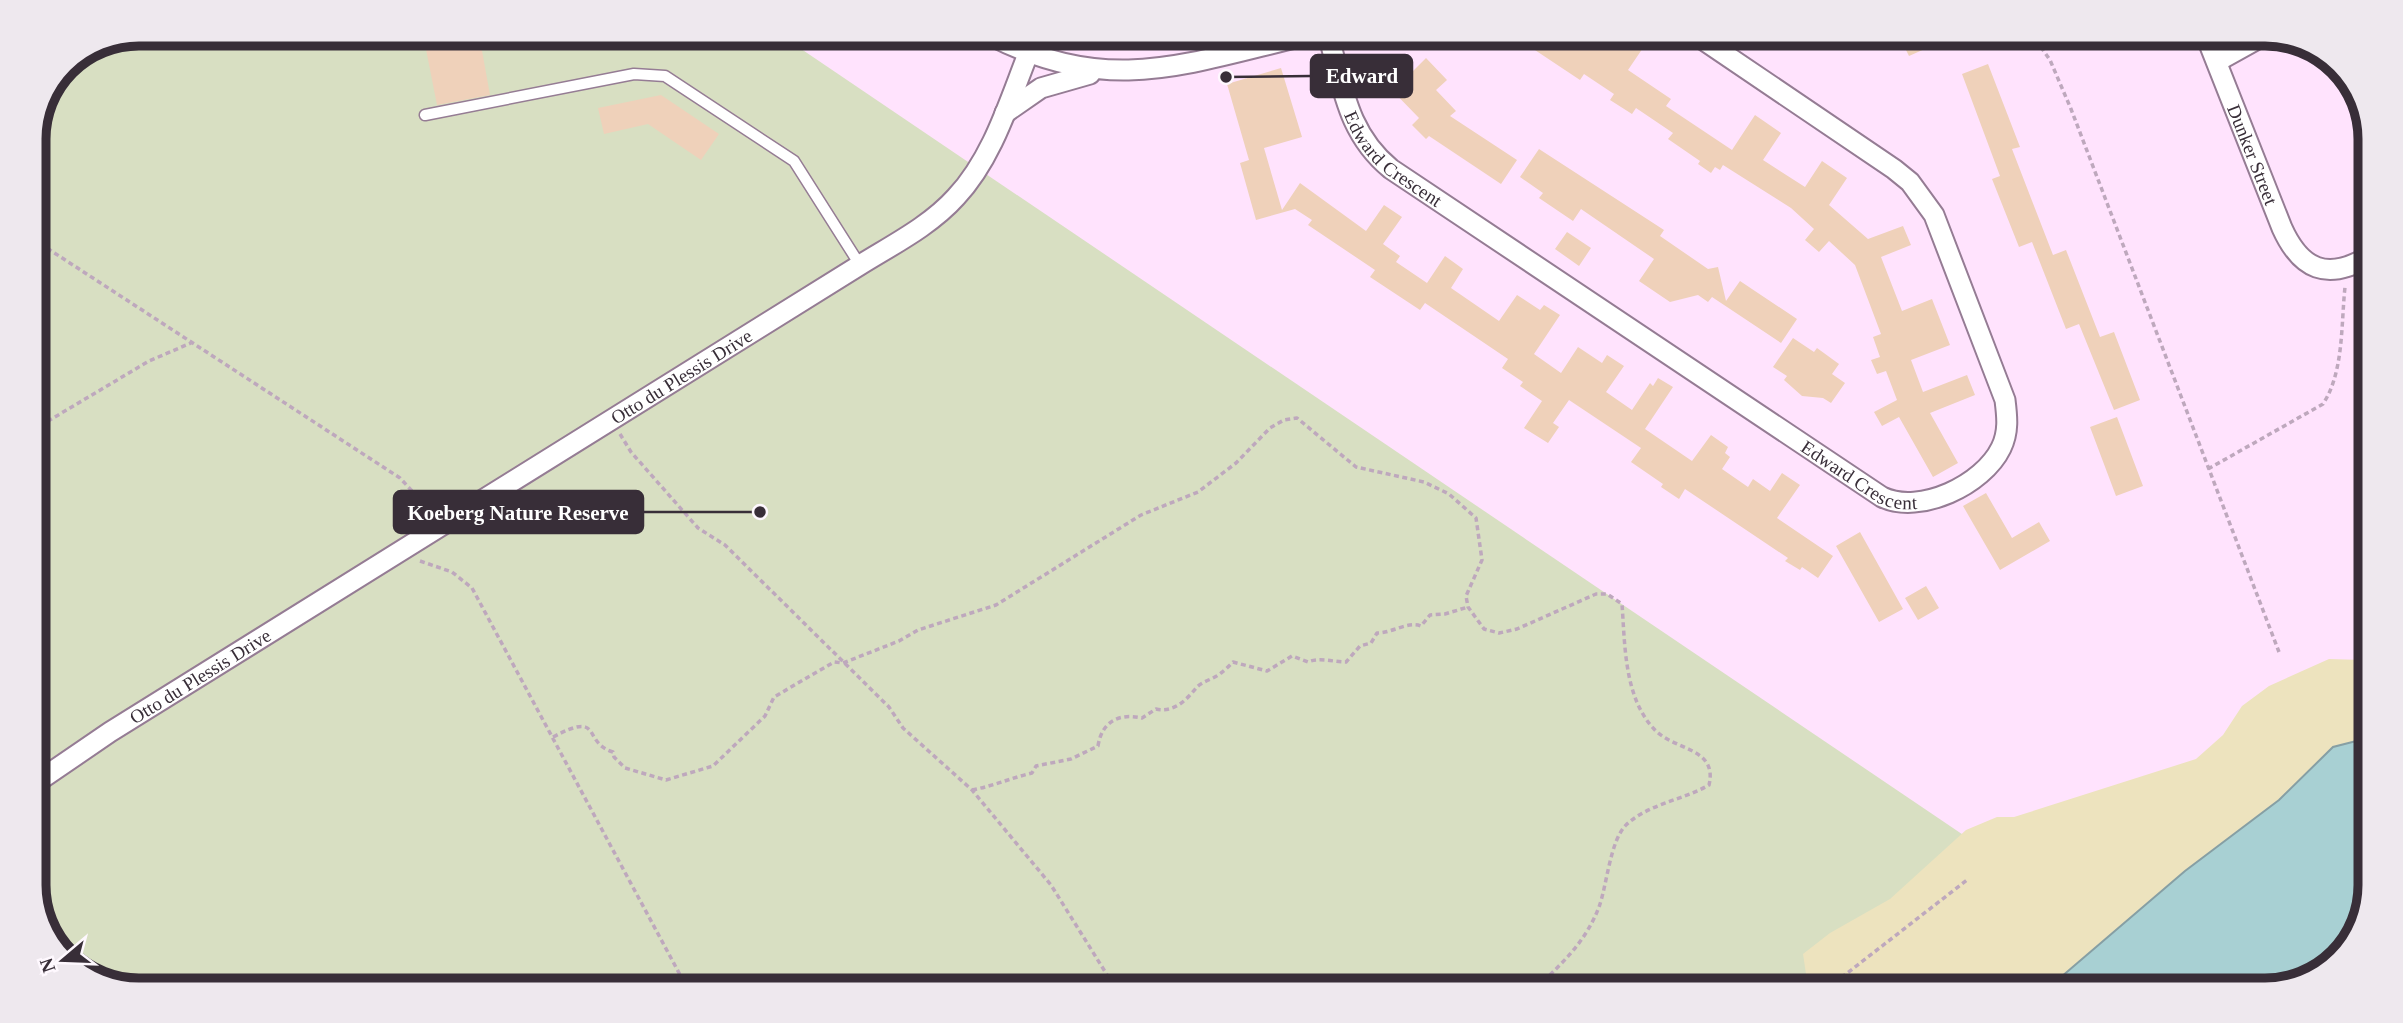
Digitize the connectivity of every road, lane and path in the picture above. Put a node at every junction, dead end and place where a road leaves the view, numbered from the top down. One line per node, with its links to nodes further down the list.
1 (1012, 46): 8 (street)
2 (1259, 46): 10 (street)
3 (1331, 46): 4 (street, Edward Crescent)
4 (1712, 46)
5 (2040, 46): 20 (path)
6 (2210, 46): 9 (street, Dunker Street)
7 (2245, 46): 9 (street)
8 (1028, 54): 10 (street); 11 (street, Otto du Plessis Drive)
9 (2218, 61): 16 (street, Dunker Street)
10 (1109, 72): 11 (street)
11 (1004, 114): 15 (street, Otto du Plessis Drive)
12 (425, 115): 15 (lane)
13 (46, 248): 17 (path)
14 (2357, 262): 16 (street)
15 (860, 265): 18 (street, Otto du Plessis Drive)
16 (2347, 267): 20 (path)
17 (191, 344): 19 (path); 21 (path)
18 (611, 420): 21 (street, Otto du Plessis Drive); 25 (path)
19 (46, 422)
20 (2208, 469): 24 (path)
21 (423, 536): 27 (street, Otto du Plessis Drive)
22 (419, 561): 26 (path)
23 (1468, 607): 25 (path); 28 (path); 32 (path)
24 (2279, 652)
25 (843, 663): 26 (path); 28 (path)
26 (552, 737): 30 (path)
27 (46, 775)
28 (972, 790): 31 (path)
29 (1967, 880): 33 (path)
30 (682, 978)
31 (1109, 978)
32 (1546, 978)
33 (1841, 978)

